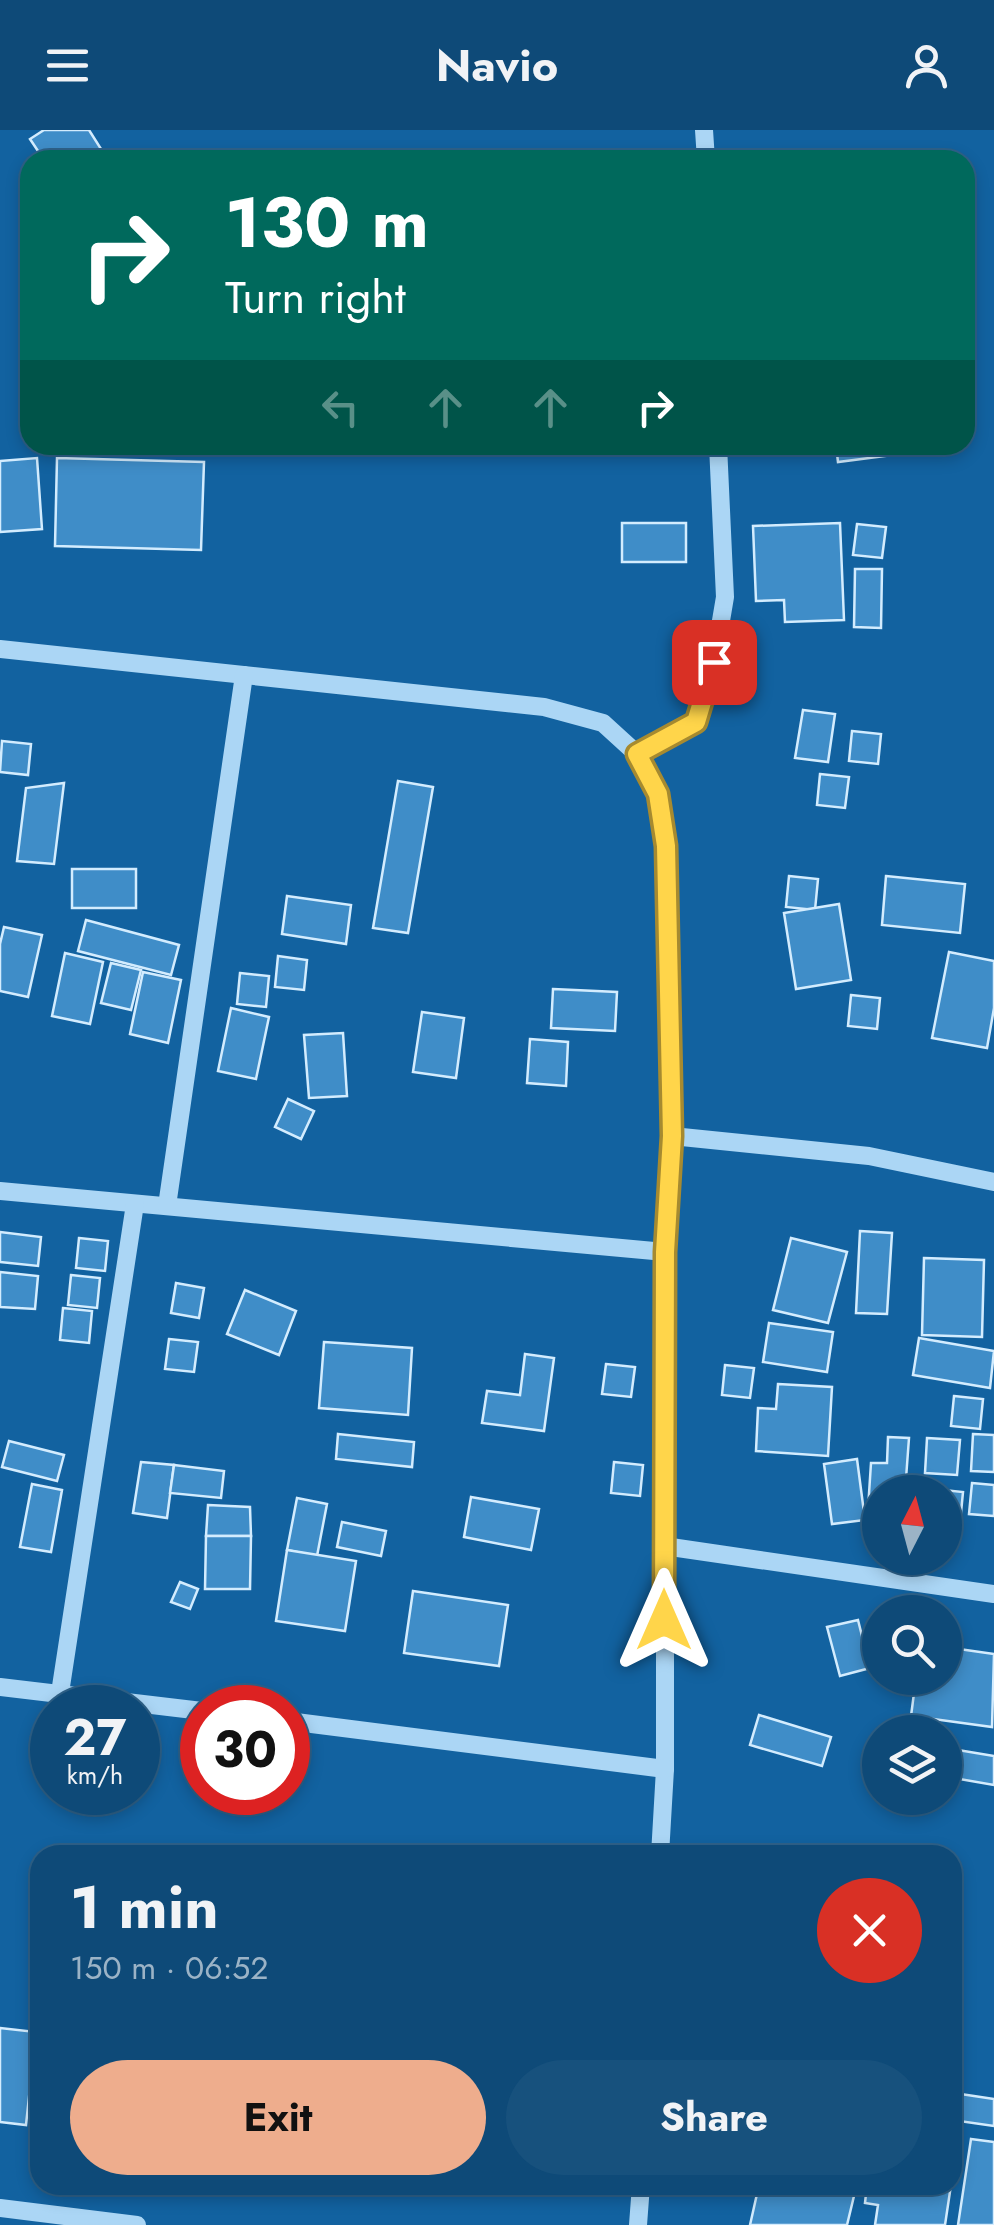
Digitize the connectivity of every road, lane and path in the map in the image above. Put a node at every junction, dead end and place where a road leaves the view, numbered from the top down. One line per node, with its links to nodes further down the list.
1 (718, 455): 4 (street)
2 (0, 649): 3 (street)
3 (244, 675): 4 (street); 9 (street)
4 (637, 754): 5 (street)
5 (672, 1136): 6 (street); 10 (street)
6 (994, 1182)
7 (0, 1191): 8 (street)
8 (135, 1204): 9 (street); 13 (street)
9 (167, 1206): 10 (street)
10 (665, 1252): 11 (street)
11 (664, 1546): 12 (street); 17 (street)
12 (994, 1594)
13 (61, 1685)
14 (0, 1686): 15 (street)
15 (30, 1689)
16 (310, 1724): 17 (street)
17 (666, 1769): 18 (street)
18 (661, 1845)
19 (640, 2195): 22 (street)
20 (0, 2208): 21 (street)
21 (137, 2225)
22 (638, 2225)

